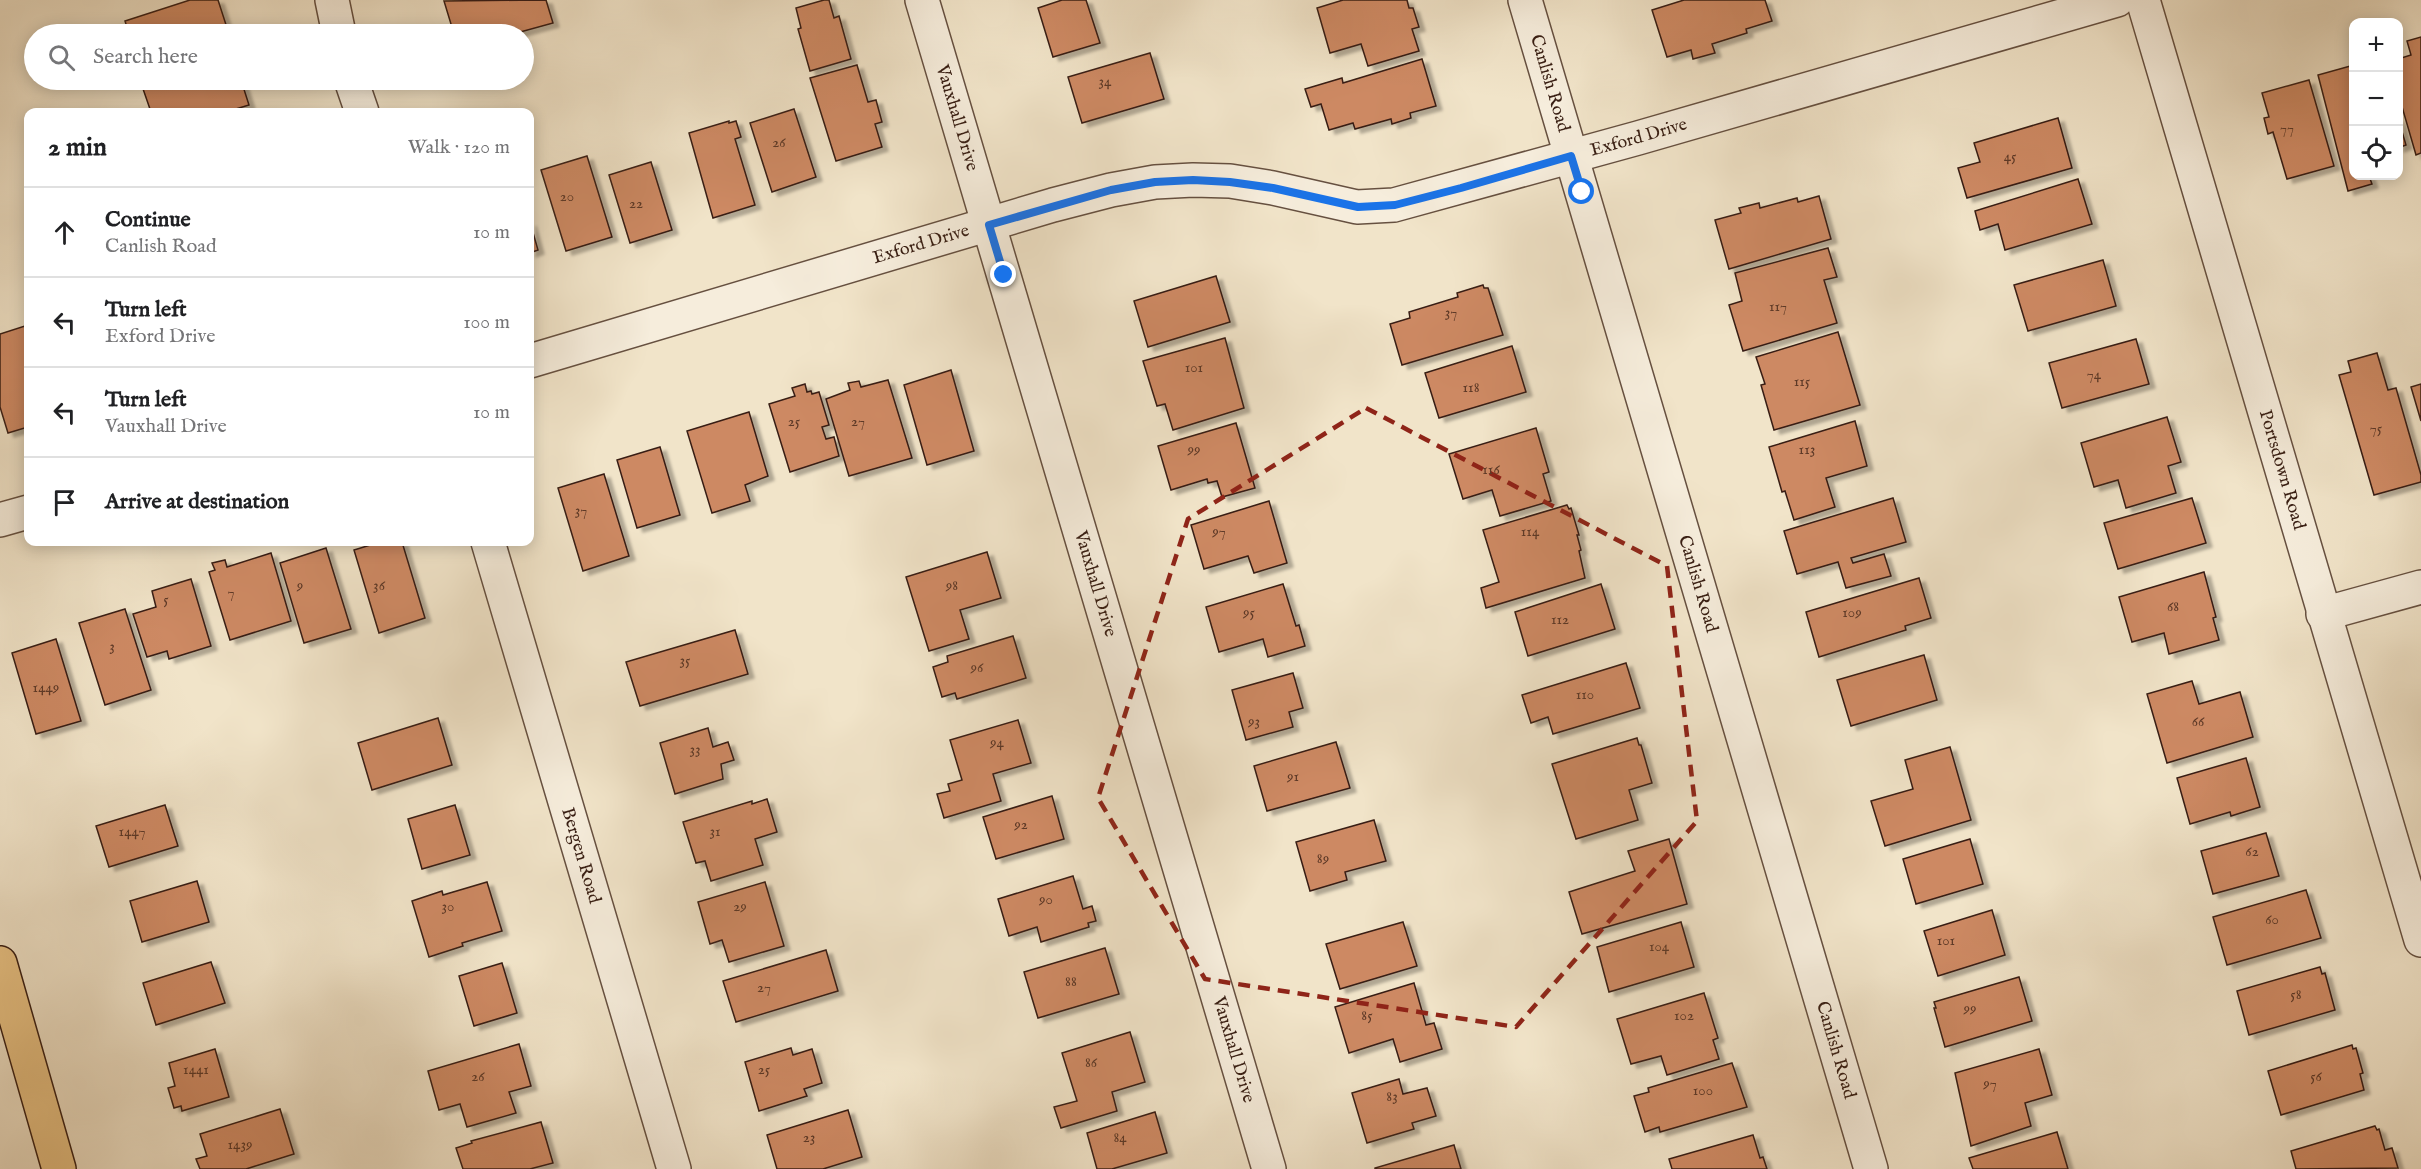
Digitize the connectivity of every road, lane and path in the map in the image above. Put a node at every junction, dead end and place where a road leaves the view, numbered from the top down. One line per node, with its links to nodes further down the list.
1 (332, 0): 6 (street)
2 (922, 0): 10 (street, Vauxhall Drive)
3 (1525, 0): 9 (street, Canlish Road)
4 (2116, 0): 9 (street, Exford Drive)
5 (2143, 0): 16 (street, Portsdown Road)
6 (337, 24)
7 (354, 90): 8 (street)
8 (361, 108)
9 (1571, 156): 10 (street, Exford Drive); 22 (street, Canlish Road)
10 (989, 225): 11 (street, Exford Drive); 21 (street, Vauxhall Drive)
11 (534, 360)
12 (24, 513): 13 (street)
13 (0, 520)
14 (489, 546): 20 (street, Bergen Road)
15 (2421, 587): 16 (street)
16 (2323, 614): 17 (street, Portsdown Road)
17 (2421, 940)
18 (0, 963): 19 (main road)
19 (59, 1169)
20 (674, 1169)
21 (1269, 1169)
22 (1871, 1169)

